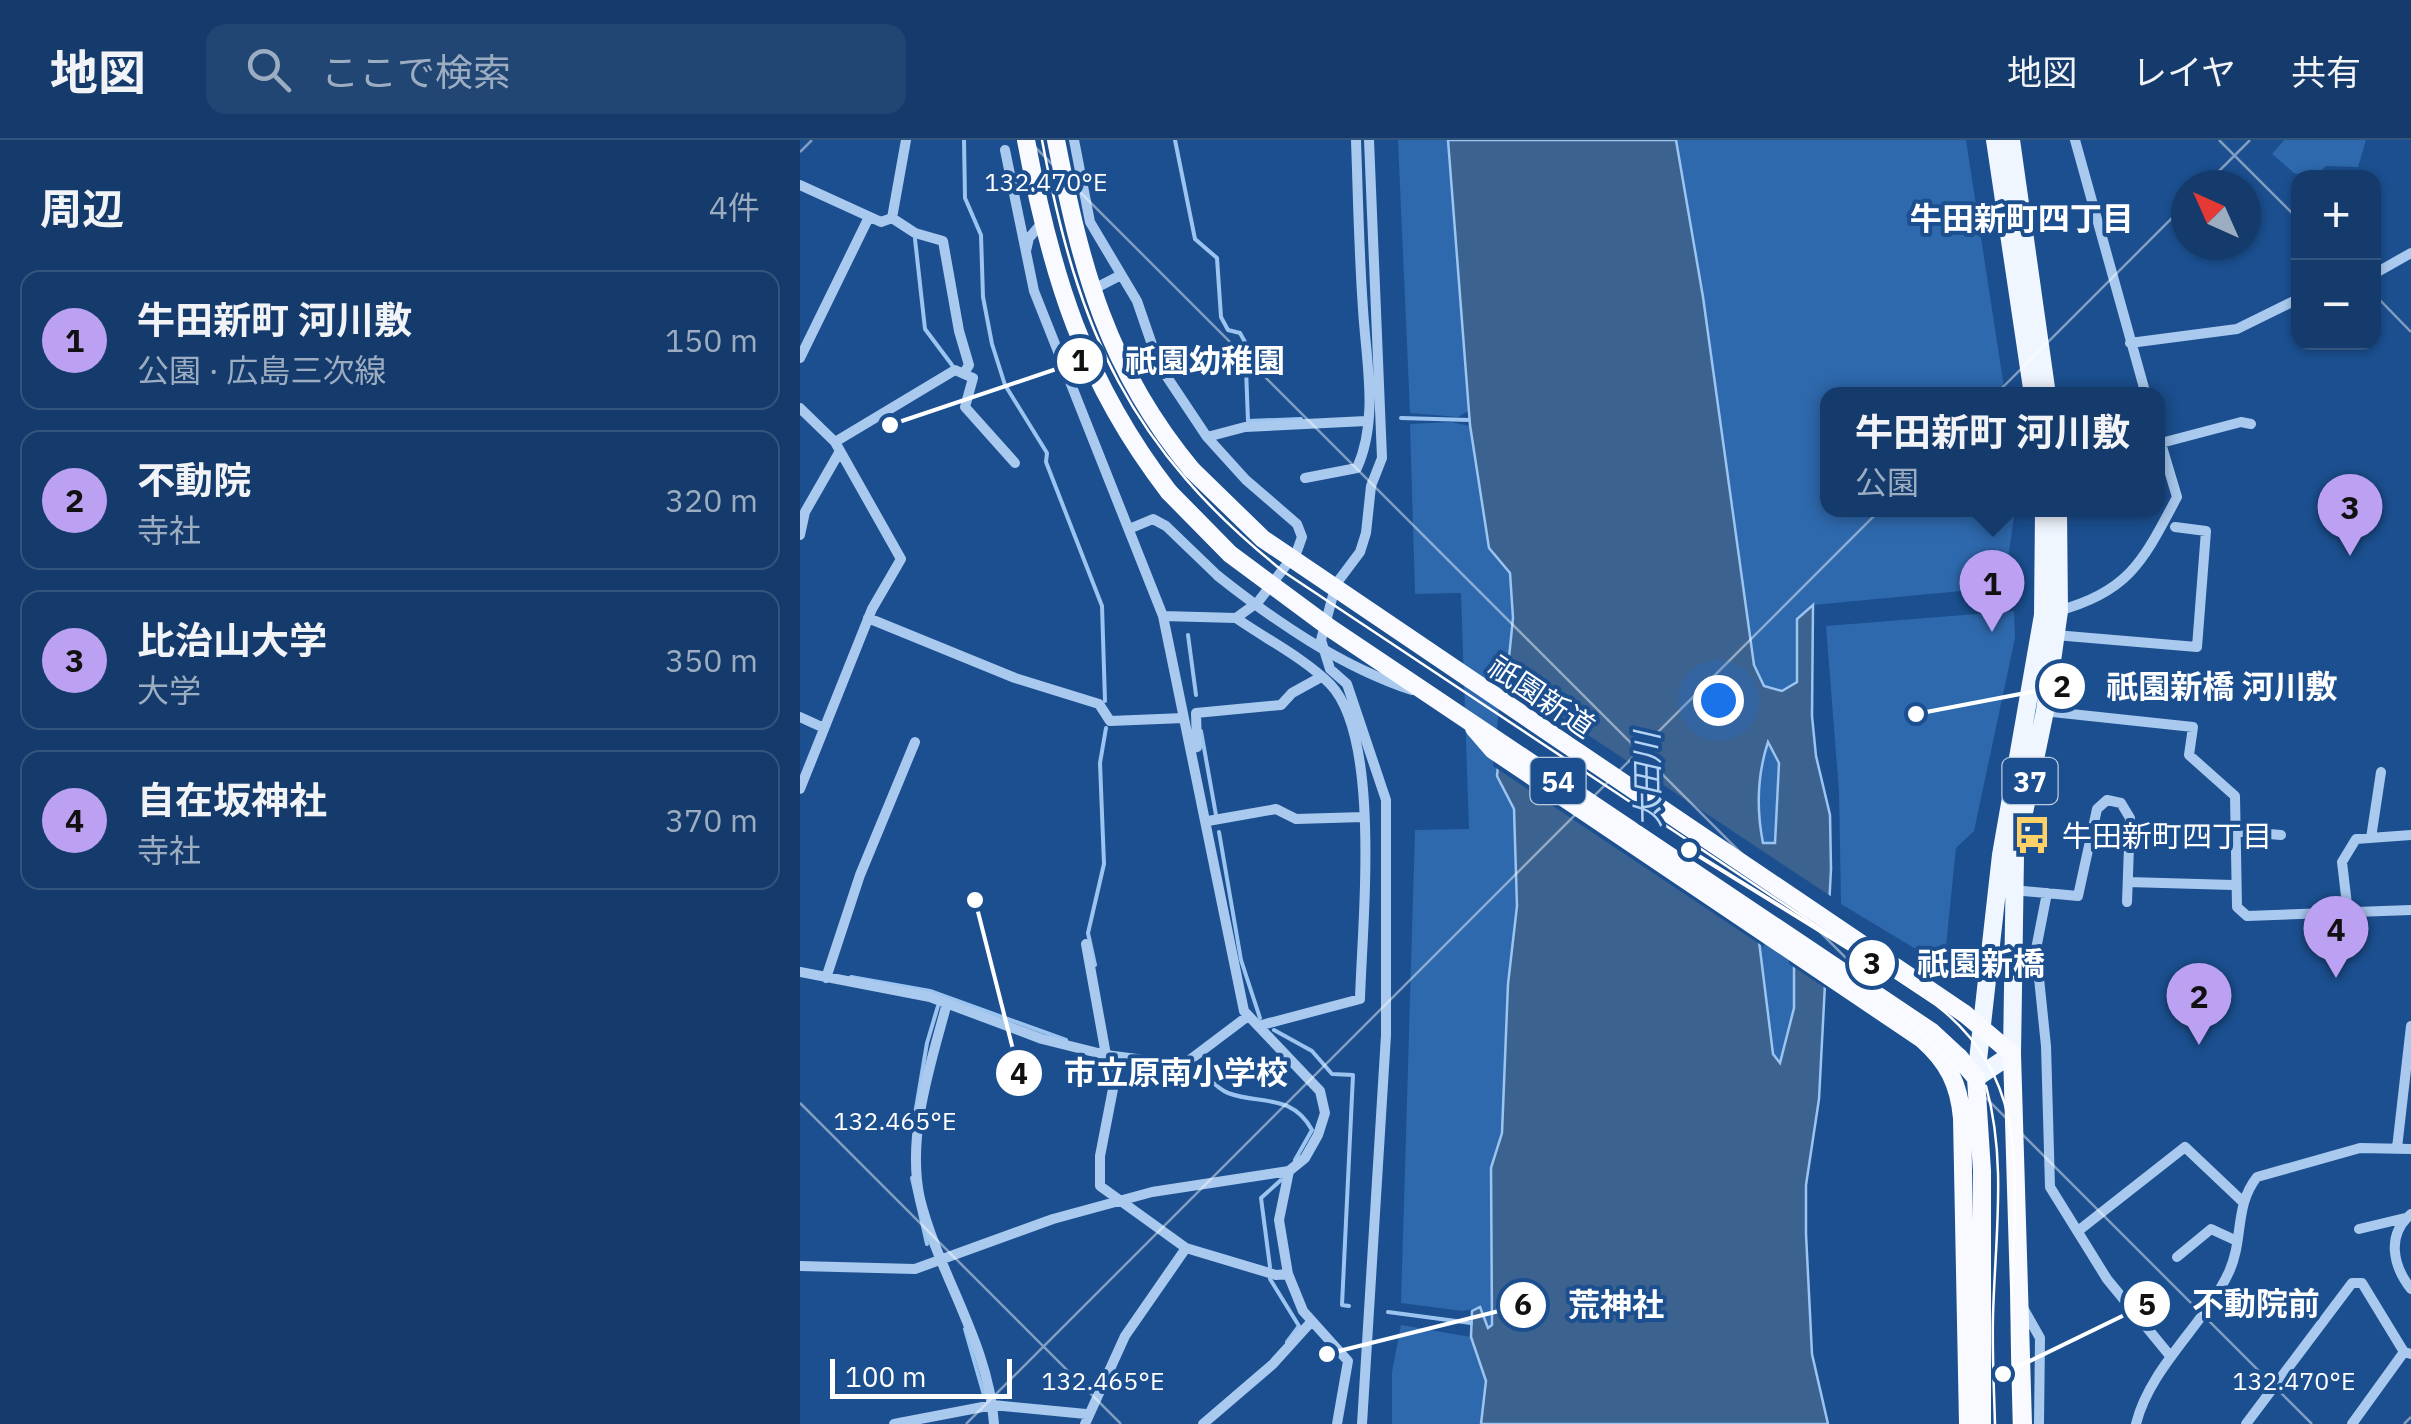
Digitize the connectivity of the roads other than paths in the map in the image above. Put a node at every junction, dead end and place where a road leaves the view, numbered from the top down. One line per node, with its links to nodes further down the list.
1 (906, 140): 13 (street)
2 (1026, 140): 14 (highway, 祇園新道 / 54)
3 (1056, 140): 19 (highway, 祇園新道 / 54)
4 (1074, 140): 18 (street)
5 (1356, 140): 28 (street)
6 (1369, 140): 109 (street)
7 (1996, 140): 24 (main road)
8 (2011, 140): 25 (main road)
9 (2075, 140): 21 (street)
10 (1005, 150): 16 (street)
11 (800, 186): 12 (street)
12 (870, 217): 13 (street); 22 (street)
13 (892, 218): 23 (street)
14 (1041, 224): 16 (street); 47 (highway, 祇園新道 / 54, bridge)
15 (2411, 253): 17 (street)
16 (1026, 257): 39 (street)
17 (2381, 270)
18 (1121, 275): 19 (street); 30 (street)
19 (1090, 292): 75 (highway, 祇園新道 / 54, bridge)
20 (2291, 303): 21 (street)
21 (2130, 344): 26 (street)
22 (800, 358)
23 (964, 373): 32 (street); 34 (street)
24 (2032, 387)
25 (2046, 387)
26 (2144, 387)
27 (800, 408): 32 (street)
28 (1366, 421): 30 (street); 35 (street)
29 (2250, 424): 31 (street)
30 (1207, 436): 44 (street)
31 (2165, 442)
32 (837, 446): 40 (street); 43 (street)
33 (2165, 455): 41 (street)
34 (1015, 462)
35 (1305, 478)
36 (2044, 517): 41 (main road, 37)
37 (2058, 517): 41 (main road, 37)
38 (2175, 527): 45 (street)
39 (1129, 529): 42 (street); 47 (street, bridge)
40 (800, 536)
41 (2051, 613): 45 (main road, 37); 48 (main road, 37)
42 (1163, 616): 44 (street); 50 (street)
43 (868, 618): 50 (street); 52 (street)
44 (1236, 618): 46 (street)
45 (2056, 635): 48 (main road, 37)
46 (1320, 677): 54 (street); 57 (street)
47 (1432, 697): 51 (highway, 祇園新道 / 54, bridge)
48 (2037, 710): 59 (street); 65 (main road, 37)
49 (800, 716): 52 (street)
50 (1184, 718): 54 (street)
51 (1466, 720): 83 (highway, 祇園新道 / 54, bridge); 110 (highway, 祇園新道 / 54, bridge)
52 (824, 728): 56 (street)
53 (915, 742): 72 (street)
54 (1191, 748): 58 (street)
55 (2381, 772): 62 (street)
56 (800, 789)
57 (1364, 817): 58 (street); 77 (street)
58 (1208, 820): 76 (street)
59 (2233, 830): 60 (street); 64 (street)
60 (2282, 835)
61 (2411, 835): 62 (street)
62 (2371, 838): 69 (street)
63 (2128, 882): 64 (street); 66 (street); 67 (street)
64 (2233, 885): 69 (street)
65 (2006, 889): 66 (street); 73 (main road, 37); 80 (main road, 37)
66 (2047, 893): 91 (street)
67 (2128, 902)
68 (2411, 910): 69 (street)
69 (2348, 912)
70 (1086, 944): 81 (street)
71 (800, 972): 72 (street)
72 (826, 978): 74 (street)
73 (1988, 989): 75 (main road); 79 (main road, 37)
74 (947, 1003): 81 (street); 95 (street)
75 (1966, 1009): 79 (highway, 祇園新道 / 54)
76 (1248, 1016): 77 (street); 82 (street)
77 (1258, 1026): 86 (street)
78 (2411, 1026): 84 (street)
79 (1984, 1029): 80 (highway, 祇園新道 / 54); 83 (main road, 37)
80 (2012, 1054): 83 (main road); 99 (highway)
81 (1106, 1055): 82 (street)
82 (1118, 1058): 87 (street)
83 (1976, 1078): 111 (highway)
84 (2397, 1148): 85 (street); 88 (street)
85 (2411, 1149)
86 (1288, 1171): 87 (street); 97 (street)
87 (1123, 1200): 93 (street); 95 (street)
88 (2242, 1201): 91 (street); 92 (street)
89 (2408, 1216): 90 (street); 98 (street)
90 (2359, 1229)
91 (2078, 1231): 102 (street)
92 (2237, 1240): 94 (street); 102 (street)
93 (1186, 1248): 97 (street); 104 (street)
94 (2177, 1257)
95 (941, 1262): 96 (street); 103 (street)
96 (800, 1266)
97 (1288, 1274): 100 (street)
98 (2411, 1290)
99 (2021, 1305): 112 (highway); 113 (street)
100 (1311, 1322): 107 (street); 108 (street)
101 (2408, 1353): 115 (street); 116 (street)
102 (2171, 1358): 114 (street)
103 (993, 1405): 104 (street); 105 (street); 106 (street)
104 (1085, 1419)
105 (894, 1424)
106 (994, 1424)
107 (1203, 1424)
108 (1337, 1424)
109 (1362, 1424)
110 (1968, 1424)
111 (1982, 1424)
112 (2023, 1424)
113 (2039, 1424)
114 (2136, 1424)
115 (2246, 1424)
116 (2352, 1424)

